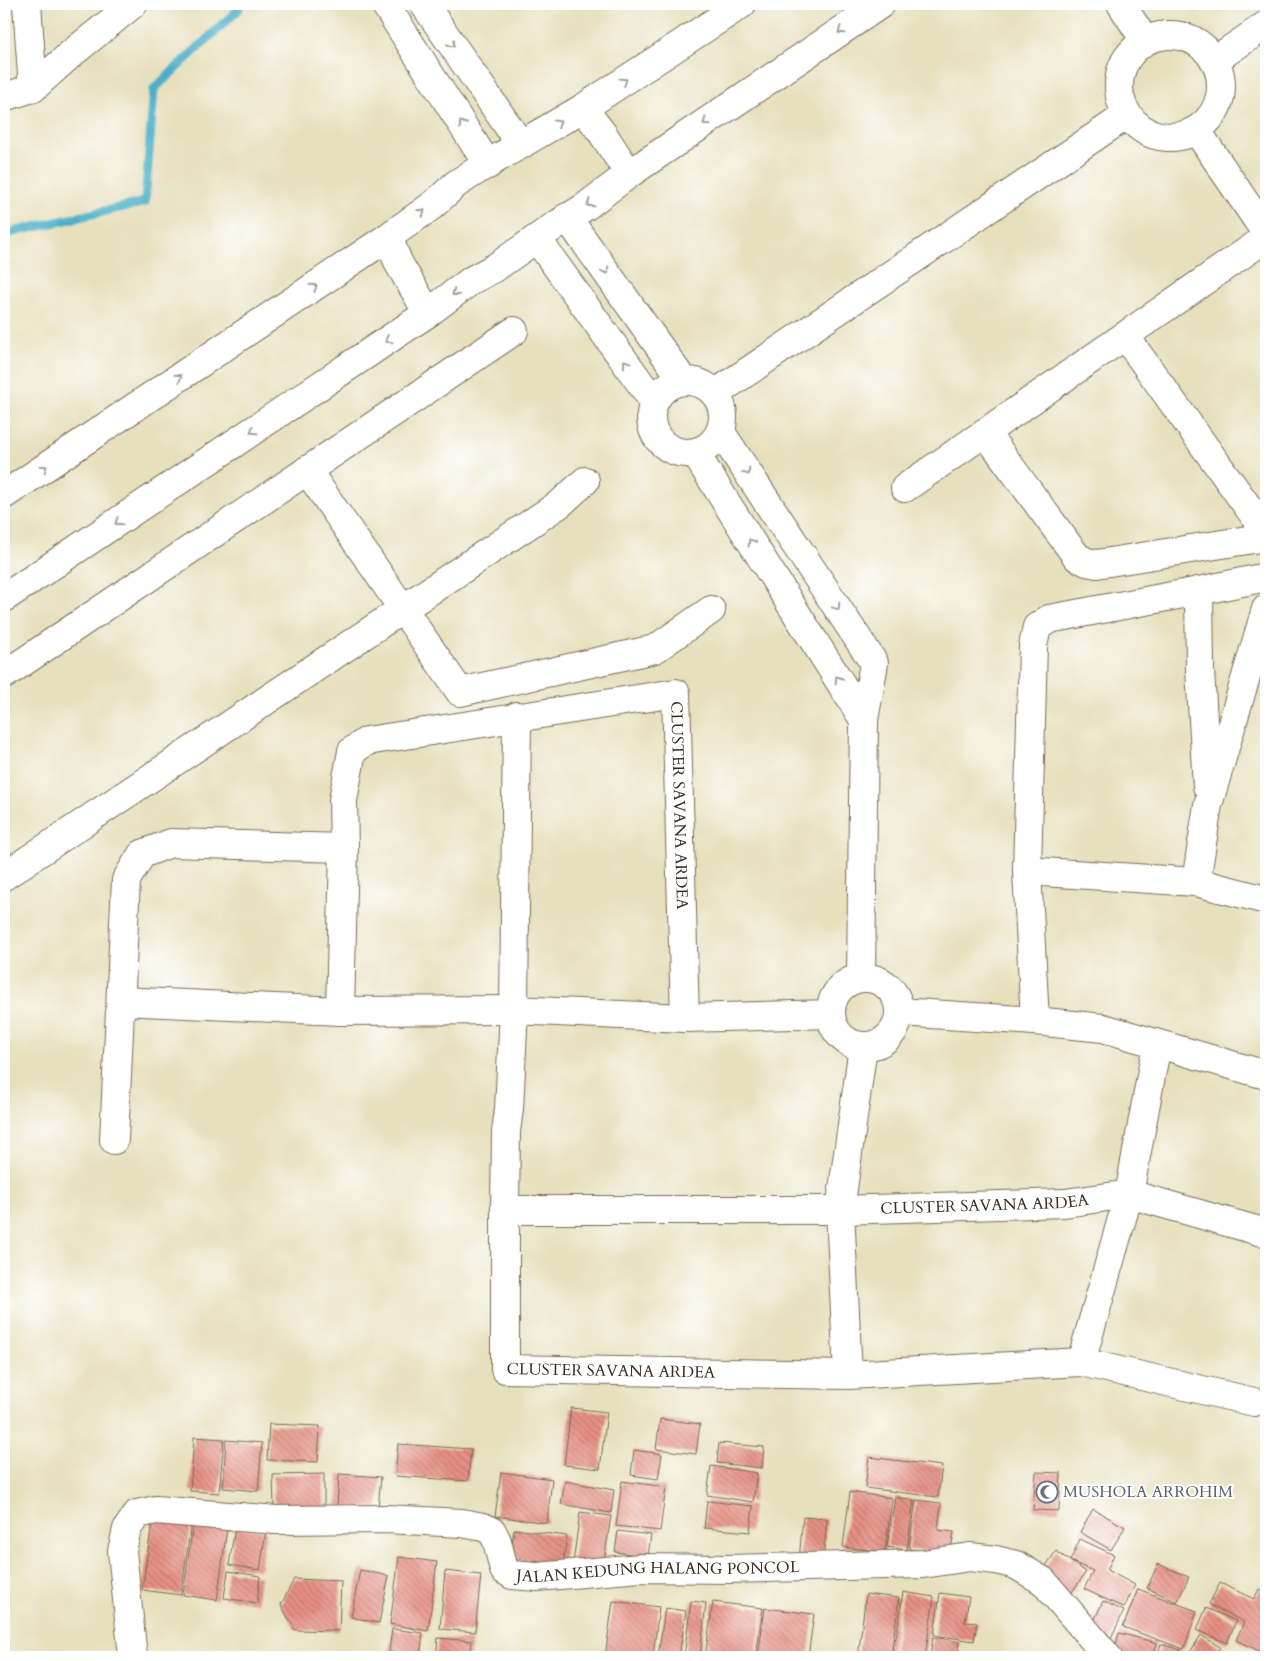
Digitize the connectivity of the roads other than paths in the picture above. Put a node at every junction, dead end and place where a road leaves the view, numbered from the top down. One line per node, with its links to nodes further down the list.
1 (28, 4): 11 (street)
2 (134, 4): 11 (street)
3 (385, 4): 17 (street, one-way to 3)
4 (424, 4): 16 (street, one-way to 16)
5 (742, 4): 13 (street, one-way to 5)
6 (881, 4): 18 (street, one-way to 18)
7 (1121, 4): 9 (street)
8 (1266, 25): 10 (street)
9 (1144, 40): 10 (street); 14 (street)
10 (1215, 60): 15 (street)
11 (33, 88): 12 (street)
12 (4, 97)
13 (583, 108): 16 (street, one-way to 13); 18 (street)
14 (1127, 115): 15 (street); 28 (street)
15 (1197, 130): 20 (street)
16 (521, 145): 17 (street)
17 (488, 164): 21 (street, one-way to 17)
18 (629, 174): 19 (street, one-way to 19)
19 (568, 217): 23 (street); 27 (street, one-way to 27)
20 (1266, 233)
21 (388, 237): 24 (street); 36 (street, one-way to 21)
22 (1266, 238): 26 (street)
23 (537, 239): 24 (street, one-way to 24); 29 (street, one-way to 23)
24 (428, 313): 41 (street, one-way to 41)
25 (514, 331): 33 (street)
26 (1125, 336): 31 (street); 37 (street)
27 (683, 380): 28 (street); 29 (street)
28 (716, 394): 30 (street)
29 (654, 402): 32 (street)
30 (720, 431): 32 (street); 47 (street, one-way to 47)
31 (985, 432): 35 (street); 38 (street)
32 (695, 453): 47 (street, one-way to 32)
33 (307, 470): 42 (street); 45 (street)
34 (585, 481): 42 (street)
35 (904, 488)
36 (4, 495)
37 (1266, 532)
38 (1266, 537)
39 (1266, 577): 40 (street)
40 (1199, 592): 48 (street); 50 (street)
41 (4, 598)
42 (402, 609): 44 (street); 51 (street)
43 (1266, 609): 48 (street)
44 (711, 610)
45 (4, 675)
46 (517, 716): 49 (street, CLUSTER SAVANA ARDEA); 56 (street, CLUSTER SAVANA ARDEA); 60 (street, CLUSTER SAVANA ARDEA)
47 (864, 720): 54 (street)
48 (1208, 805): 52 (street)
49 (344, 848): 55 (street); 57 (street, CLUSTER SAVANA ARDEA)
50 (1027, 871): 52 (street); 61 (street)
51 (4, 875)
52 (1196, 882): 53 (street)
53 (1266, 900)
54 (861, 978): 58 (street); 59 (street)
55 (121, 1001): 57 (street); 65 (street)
56 (514, 1010): 57 (street); 60 (street); 67 (street, CLUSTER SAVANA ARDEA)
57 (340, 1011)
58 (900, 1012): 61 (street); 63 (street)
59 (831, 1014): 60 (street); 63 (street)
60 (685, 1018)
61 (1035, 1021): 62 (street)
62 (1157, 1044): 64 (street); 66 (street)
63 (863, 1047): 68 (street)
64 (1266, 1075)
65 (114, 1140)
66 (1129, 1194): 68 (street, CLUSTER SAVANA ARDEA); 69 (street, CLUSTER SAVANA ARDEA); 70 (street)
67 (505, 1210): 68 (street, CLUSTER SAVANA ARDEA); 71 (street, CLUSTER SAVANA ARDEA)
68 (840, 1210): 71 (street)
69 (1266, 1233)
70 (1080, 1362): 71 (street, CLUSTER SAVANA ARDEA); 72 (street, CLUSTER SAVANA ARDEA)
71 (848, 1375)
72 (1254, 1402)
73 (133, 1657): 74 (street, JALAN KEDUNG HALANG PONCOL)
74 (1108, 1657)

